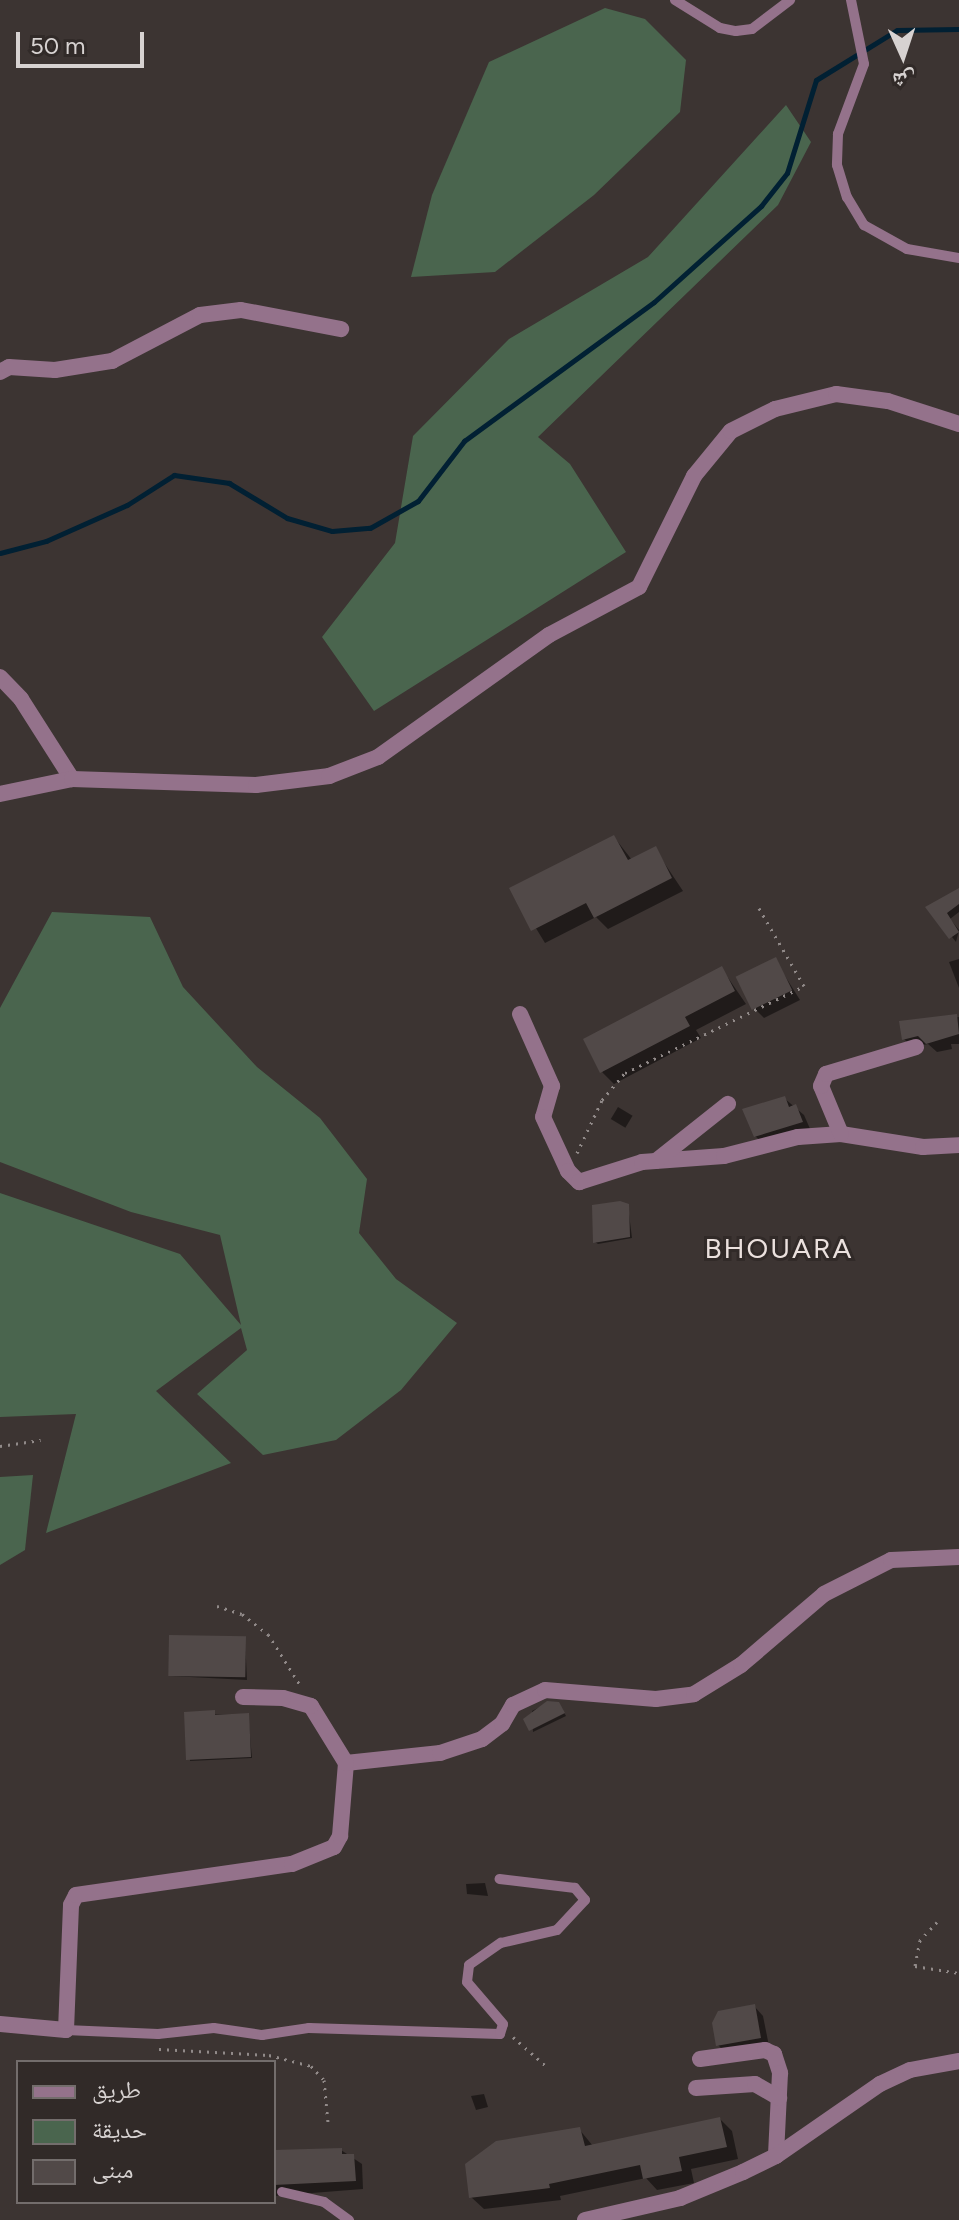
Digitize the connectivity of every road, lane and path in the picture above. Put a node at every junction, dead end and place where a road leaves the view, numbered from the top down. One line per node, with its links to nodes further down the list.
1 (675, 0): 2 (lane)
2 (790, 0)
3 (851, 0): 4 (lane)
4 (959, 258)
5 (341, 329): 6 (street)
6 (0, 372)
7 (959, 424): 9 (street)
8 (0, 677): 9 (street)
9 (72, 779): 10 (street)
10 (0, 794)
11 (759, 908): 18 (path)
12 (520, 1014): 18 (street)
13 (916, 1047): 15 (street)
14 (728, 1104): 17 (street)
15 (841, 1134): 16 (street); 17 (street)
16 (959, 1145)
17 (656, 1161): 18 (street)
18 (568, 1171)
19 (41, 1440): 20 (path)
20 (0, 1446)
21 (959, 1557): 25 (street)
22 (217, 1606): 24 (path)
23 (243, 1697): 24 (street)
24 (311, 1706): 25 (street)
25 (346, 1763): 30 (street)
26 (500, 1879): 31 (lane)
27 (937, 1922): 28 (path)
28 (959, 1973)
29 (0, 2024): 30 (street)
30 (66, 2030): 32 (lane)
31 (503, 2030): 32 (lane); 35 (path)
32 (135, 2033): 38 (path)
33 (700, 2059): 37 (street)
34 (959, 2061): 39 (street)
35 (545, 2065)
36 (696, 2088): 37 (street)
37 (779, 2098): 39 (street)
38 (328, 2122)
39 (776, 2156): 42 (street)
40 (282, 2192): 41 (lane)
41 (349, 2220)
42 (585, 2220)

